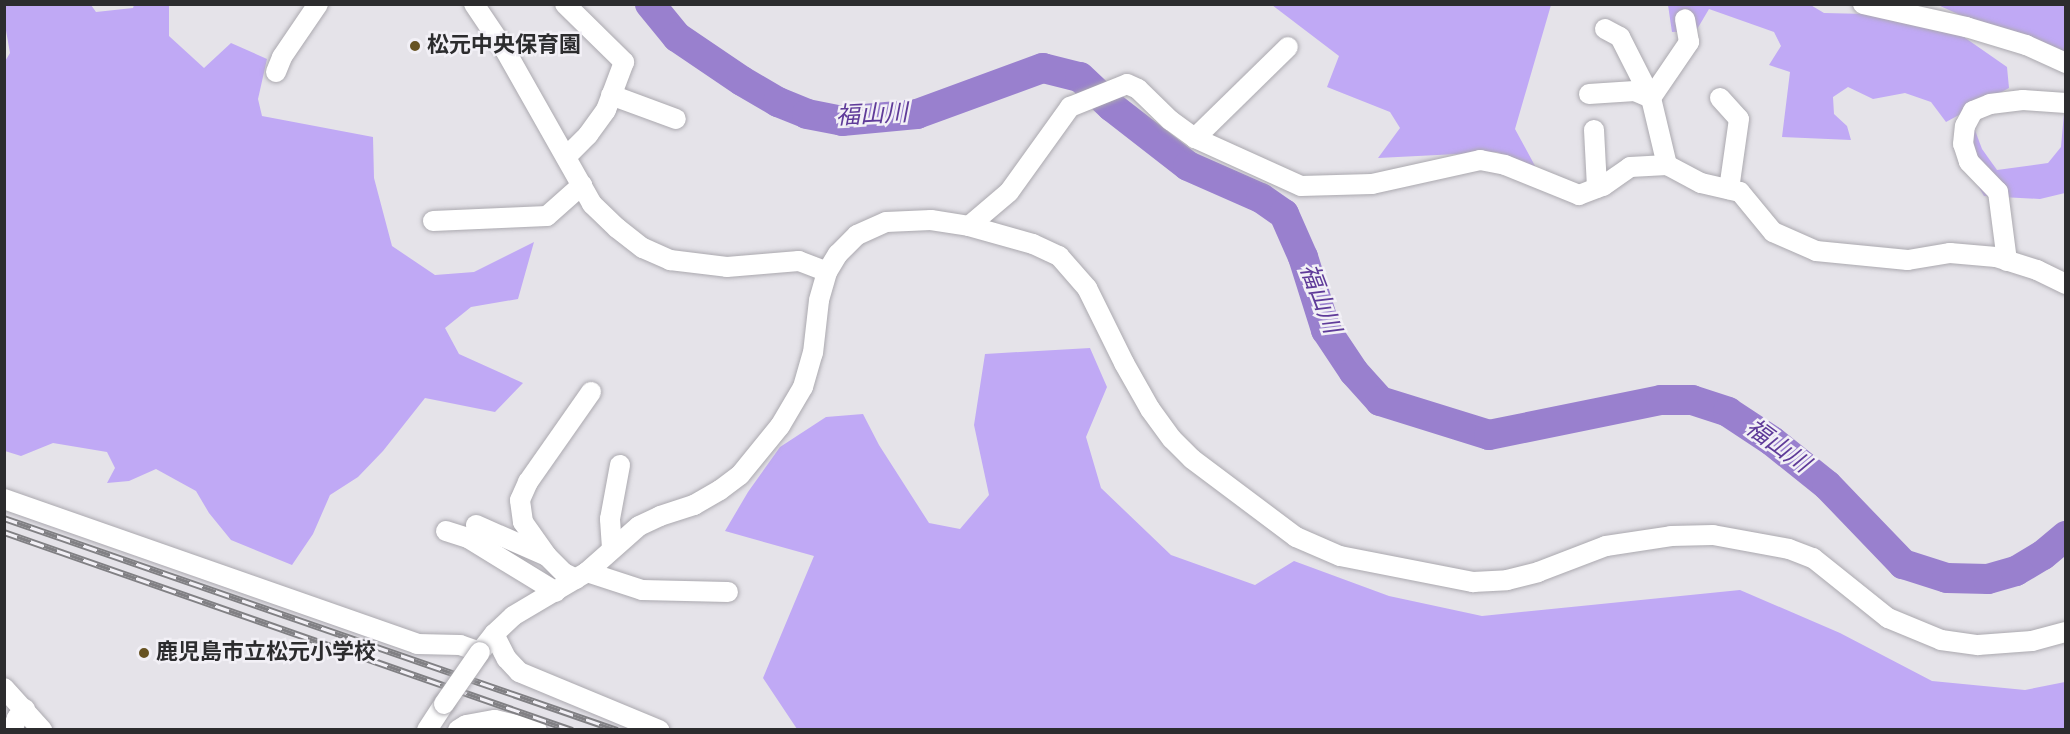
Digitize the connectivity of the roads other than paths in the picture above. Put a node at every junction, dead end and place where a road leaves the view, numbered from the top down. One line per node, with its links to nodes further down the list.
1 (318, 4): 9 (street)
2 (474, 4): 18 (street)
3 (565, 4): 11 (street)
4 (1863, 4): 8 (street)
5 (1685, 19): 12 (street)
6 (1605, 29): 12 (street)
7 (1288, 47): 17 (street)
8 (2066, 63)
9 (276, 72)
10 (1589, 93): 12 (street)
11 (611, 95): 15 (street); 18 (street)
12 (1651, 98): 19 (street)
13 (1719, 98): 22 (street)
14 (2066, 103): 25 (street)
15 (676, 119)
16 (1594, 130): 21 (street)
17 (1195, 138): 21 (street); 24 (street)
18 (566, 157): 20 (street)
19 (1667, 165): 21 (street); 22 (street)
20 (582, 185): 23 (street); 26 (street)
21 (1597, 188)
22 (1730, 189): 25 (street)
23 (433, 221)
24 (969, 226): 26 (street); 38 (street)
25 (2007, 261): 27 (street)
26 (827, 272): 33 (street)
27 (2066, 284)
28 (591, 392): 34 (street)
29 (620, 465): 33 (street)
30 (4, 499): 40 (street)
31 (476, 525): 34 (street)
32 (446, 531): 36 (street)
33 (612, 548): 35 (street)
34 (547, 556): 35 (street)
35 (582, 575): 36 (street); 37 (street)
36 (556, 592): 39 (street)
37 (728, 592)
38 (2066, 632)
39 (494, 634): 40 (street); 48 (street)
40 (480, 652): 45 (street, bridge)
41 (4, 688): 42 (street)
42 (25, 709): 43 (street); 44 (street)
43 (12, 729)
44 (42, 729)
45 (428, 729)
46 (458, 729): 47 (street)
47 (537, 729)
48 (659, 729)

